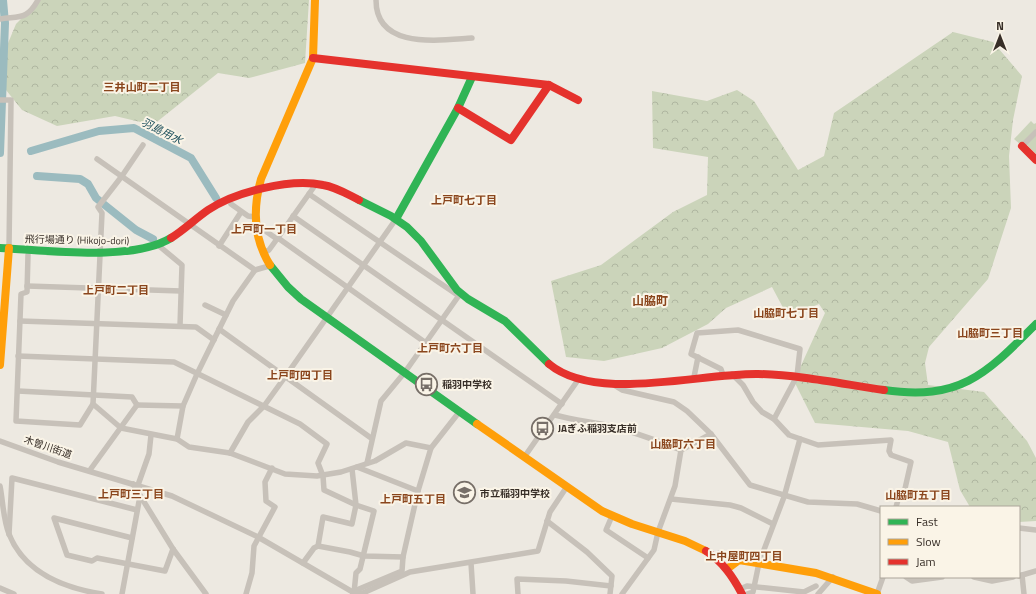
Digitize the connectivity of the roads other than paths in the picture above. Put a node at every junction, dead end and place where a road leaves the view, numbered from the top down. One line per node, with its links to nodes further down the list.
1 (38, 0): 4 (street)
2 (315, 0): 6 (street)
3 (376, 0): 5 (street)
4 (0, 19)
5 (472, 38)
6 (313, 58): 7 (street); 19 (street)
7 (472, 76): 8 (street); 11 (street)
8 (549, 85): 10 (street); 11 (street)
9 (0, 100): 33 (street)
10 (578, 100)
11 (458, 108): 25 (street)
12 (1036, 132): 14 (street)
13 (143, 145): 17 (street)
14 (1022, 146): 16 (street)
15 (97, 159): 17 (street)
16 (1036, 160)
17 (122, 176): 26 (street); 34 (street)
18 (316, 184): 19 (street, 飛行場通り (Hikojo-dori)); 20 (street); 25 (street, 飛行場通り (Hikojo-dori))
19 (257, 190): 23 (street); 26 (street, 飛行場通り (Hikojo-dori))
20 (309, 194): 24 (street); 29 (street)
21 (231, 204): 22 (street)
22 (241, 212): 23 (street); 31 (street)
23 (255, 216): 27 (street)
24 (293, 216): 28 (street); 37 (street)
25 (396, 219): 29 (street); 44 (street, 飛行場通り (Hikojo-dori))
26 (191, 225): 30 (street, 飛行場通り (Hikojo-dori)); 31 (street)
27 (256, 232): 28 (street); 35 (street)
28 (277, 239): 35 (street); 41 (street)
29 (380, 242): 37 (street); 44 (street)
30 (158, 245): 34 (street, 飛行場通り (Hikojo-dori)); 43 (street)
31 (219, 246): 39 (street)
32 (0, 248): 33 (street, 飛行場通り (Hikojo-dori))
33 (9, 248): 34 (street, 飛行場通り (Hikojo-dori)); 59 (street)
34 (100, 252): 42 (street)
35 (263, 253): 38 (street)
36 (28, 254): 40 (street)
37 (364, 265): 41 (street); 48 (street)
38 (269, 266): 39 (street); 47 (street)
39 (255, 270): 46 (street)
40 (27, 286): 42 (street); 49 (street)
41 (348, 288): 47 (street); 55 (street)
42 (99, 289): 43 (street); 50 (street)
43 (181, 290): 52 (street)
44 (460, 295): 48 (street); 66 (street)
45 (205, 305): 46 (street)
46 (226, 315): 53 (street)
47 (327, 318): 60 (street); 65 (street)
48 (442, 320): 55 (street); 71 (street)
49 (20, 321): 50 (street); 56 (street)
50 (98, 323): 52 (street); 58 (street)
51 (1036, 324): 63 (street)
52 (180, 326): 54 (street)
53 (219, 329): 54 (street); 65 (street)
54 (214, 340): 61 (street)
55 (426, 343): 60 (street)
56 (18, 356): 58 (street); 68 (street)
57 (698, 357): 62 (street); 63 (street); 64 (street)
58 (96, 359): 61 (street); 69 (street)
59 (0, 365)
60 (405, 372): 75 (street); 81 (street)
61 (197, 374): 73 (street); 74 (street)
62 (728, 375): 63 (street); 64 (street); 77 (street)
63 (798, 376): 77 (street)
64 (694, 377): 67 (street)
65 (285, 378): 74 (street); 81 (street)
66 (578, 380): 67 (street); 71 (street)
67 (614, 385): 79 (street)
68 (18, 391): 69 (street); 70 (street)
69 (94, 394): 70 (street); 72 (street)
70 (93, 404): 78 (street)
71 (562, 404): 76 (street)
72 (137, 405): 73 (street); 78 (street)
73 (184, 406): 82 (street)
74 (264, 406): 87 (street); 93 (street)
75 (460, 411): 85 (street); 88 (street)
76 (555, 415): 86 (street); 88 (street)
77 (774, 420): 83 (street)
78 (121, 428): 80 (street); 92 (street)
79 (711, 434): 86 (street); 99 (street)
80 (151, 435): 82 (street); 94 (street)
81 (371, 438): 89 (street)
82 (177, 439): 87 (street)
83 (800, 439): 99 (street); 102 (street)
84 (0, 441): 92 (street, 木曽川街道)
85 (431, 448): 89 (street); 97 (street)
86 (681, 450): 100 (street)
87 (230, 453): 90 (street)
88 (525, 456): 96 (street)
89 (367, 463): 91 (street)
90 (272, 468): 93 (street); 112 (street)
91 (355, 468): 93 (street); 97 (street); 101 (street)
92 (90, 470): 94 (street, 木曽川街道)
93 (323, 476): 101 (street)
94 (136, 484): 98 (street); 112 (street, 木曽川街道)
95 (0, 486): 111 (street)
96 (566, 488): 105 (street); 106 (street)
97 (418, 491): 118 (street)
98 (140, 496): 103 (street); 115 (street)
99 (784, 496): 104 (street); 107 (street)
100 (671, 499): 107 (street); 110 (street)
101 (356, 505): 114 (street); 117 (street)
102 (896, 506)
103 (137, 510): 111 (street); 113 (street)
104 (880, 511)
105 (612, 516): 110 (street); 119 (street)
106 (546, 521): 122 (street); 135 (street)
107 (773, 524): 123 (street)
108 (1020, 528): 109 (street)
109 (1036, 530)
110 (658, 532): 119 (street); 125 (street)
111 (9, 534): 141 (street)
112 (258, 537): 121 (street, 木曽川街道); 144 (street)
113 (132, 538): 124 (street); 124 (street)
114 (318, 546): 117 (street); 121 (street)
115 (173, 549): 124 (street); 143 (street)
116 (719, 553): 120 (street)
117 (364, 556): 118 (street); 145 (street)
118 (403, 557): 145 (street)
119 (648, 558): 149 (street)
120 (739, 560): 123 (street); 125 (street)
121 (303, 563): 145 (street, 木曽川街道)
122 (471, 563): 145 (street); 146 (street)
123 (759, 563): 127 (street); 136 (street)
124 (128, 564): 142 (street)
125 (727, 569): 139 (street)
126 (1036, 571): 128 (street)
127 (816, 572): 129 (street); 137 (street)
128 (1020, 576): 154 (street)
129 (834, 577): 152 (street); 153 (street)
130 (883, 578): 153 (street)
131 (908, 578): 132 (street)
132 (934, 578)
133 (978, 578): 134 (street)
134 (1008, 578)
135 (610, 586): 147 (street); 148 (street)
136 (754, 586): 137 (street); 139 (street); 150 (street)
137 (816, 586): 151 (street)
138 (0, 588): 140 (street)
139 (741, 592)
140 (14, 594)
141 (102, 594)
142 (122, 594)
143 (206, 594)
144 (246, 594)
145 (354, 594)
146 (473, 594)
147 (518, 594)
148 (610, 594)
149 (622, 594)
150 (747, 594)
151 (815, 594)
152 (818, 594)
153 (877, 594)
154 (1024, 594)

